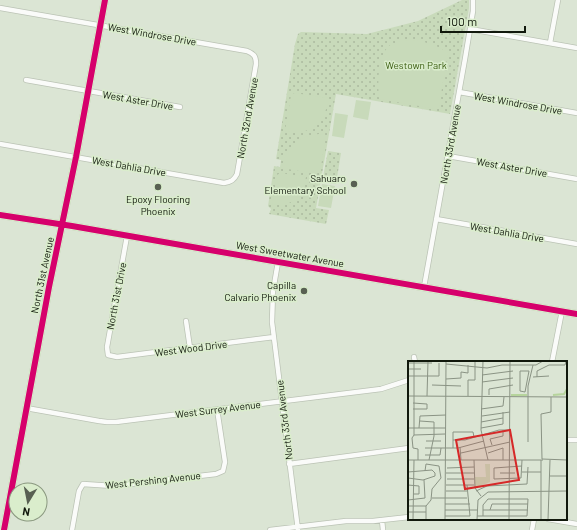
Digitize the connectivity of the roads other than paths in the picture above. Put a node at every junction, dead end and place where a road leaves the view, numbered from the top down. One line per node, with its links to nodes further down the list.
1 (105, 0): 5 (street, North 31st Avenue)
2 (473, 0): 6 (street, North 33rd Avenue)
3 (558, 0): 7 (street)
4 (0, 8): 5 (street, West Windrose Drive)
5 (101, 25): 9 (street, West Windrose Drive); 11 (street, North 31st Avenue)
6 (470, 29): 7 (street); 12 (street, North 33rd Avenue)
7 (550, 43): 8 (street)
8 (577, 48)
9 (255, 55): 19 (street, North 32nd Avenue)
10 (26, 80): 11 (street, West Aster Drive)
11 (89, 91): 13 (street, West Aster Drive); 17 (street, North 31st Avenue)
12 (459, 92): 14 (street, West Windrose Drive); 16 (street, North 33rd Avenue)
13 (180, 107)
14 (577, 113)
15 (0, 144): 17 (street, West Dahlia Drive)
16 (448, 156): 18 (street, West Aster Drive); 21 (street, North 33rd Avenue)
17 (76, 157): 19 (street, West Dahlia Drive); 22 (street, North 31st Avenue)
18 (577, 179)
19 (233, 180)
20 (0, 214): 22 (street, West Sweetwater Avenue)
21 (436, 219): 24 (street, West Dahlia Drive); 26 (street, North 33rd Avenue)
22 (62, 224): 23 (street, West Sweetwater Avenue); 36 (street, North 31st Avenue)
23 (128, 236): 25 (street, West Sweetwater Avenue); 32 (street, North 31st Drive)
24 (577, 244)
25 (278, 262): 26 (street, West Sweetwater Avenue); 30 (street, North 33rd Avenue)
26 (424, 287): 27 (street, West Sweetwater Avenue)
27 (562, 311): 28 (street, West Sweetwater Avenue); 33 (street)
28 (577, 314)
29 (186, 321): 31 (street)
30 (274, 337): 31 (street, West Wood Drive); 35 (street, North 33rd Avenue)
31 (190, 348): 32 (street, West Wood Drive)
32 (108, 355)
33 (552, 361)
34 (408, 380): 35 (street, West Surrey Avenue)
35 (282, 401): 37 (street, West Surrey Avenue); 39 (street, North 33rd Avenue)
36 (26, 408): 37 (street, West Surrey Avenue); 46 (street, North 31st Avenue)
37 (217, 409): 47 (street, West Pershing Avenue)
38 (408, 448): 39 (street)
39 (289, 464): 45 (street, North 33rd Avenue)
40 (408, 517): 41 (street)
41 (382, 520): 45 (street); 49 (street)
42 (534, 520): 50 (street)
43 (554, 520): 44 (street)
44 (577, 524)
45 (298, 528): 48 (street)
46 (4, 530)
47 (72, 530)
48 (270, 530)
49 (383, 530)
50 (532, 530)

